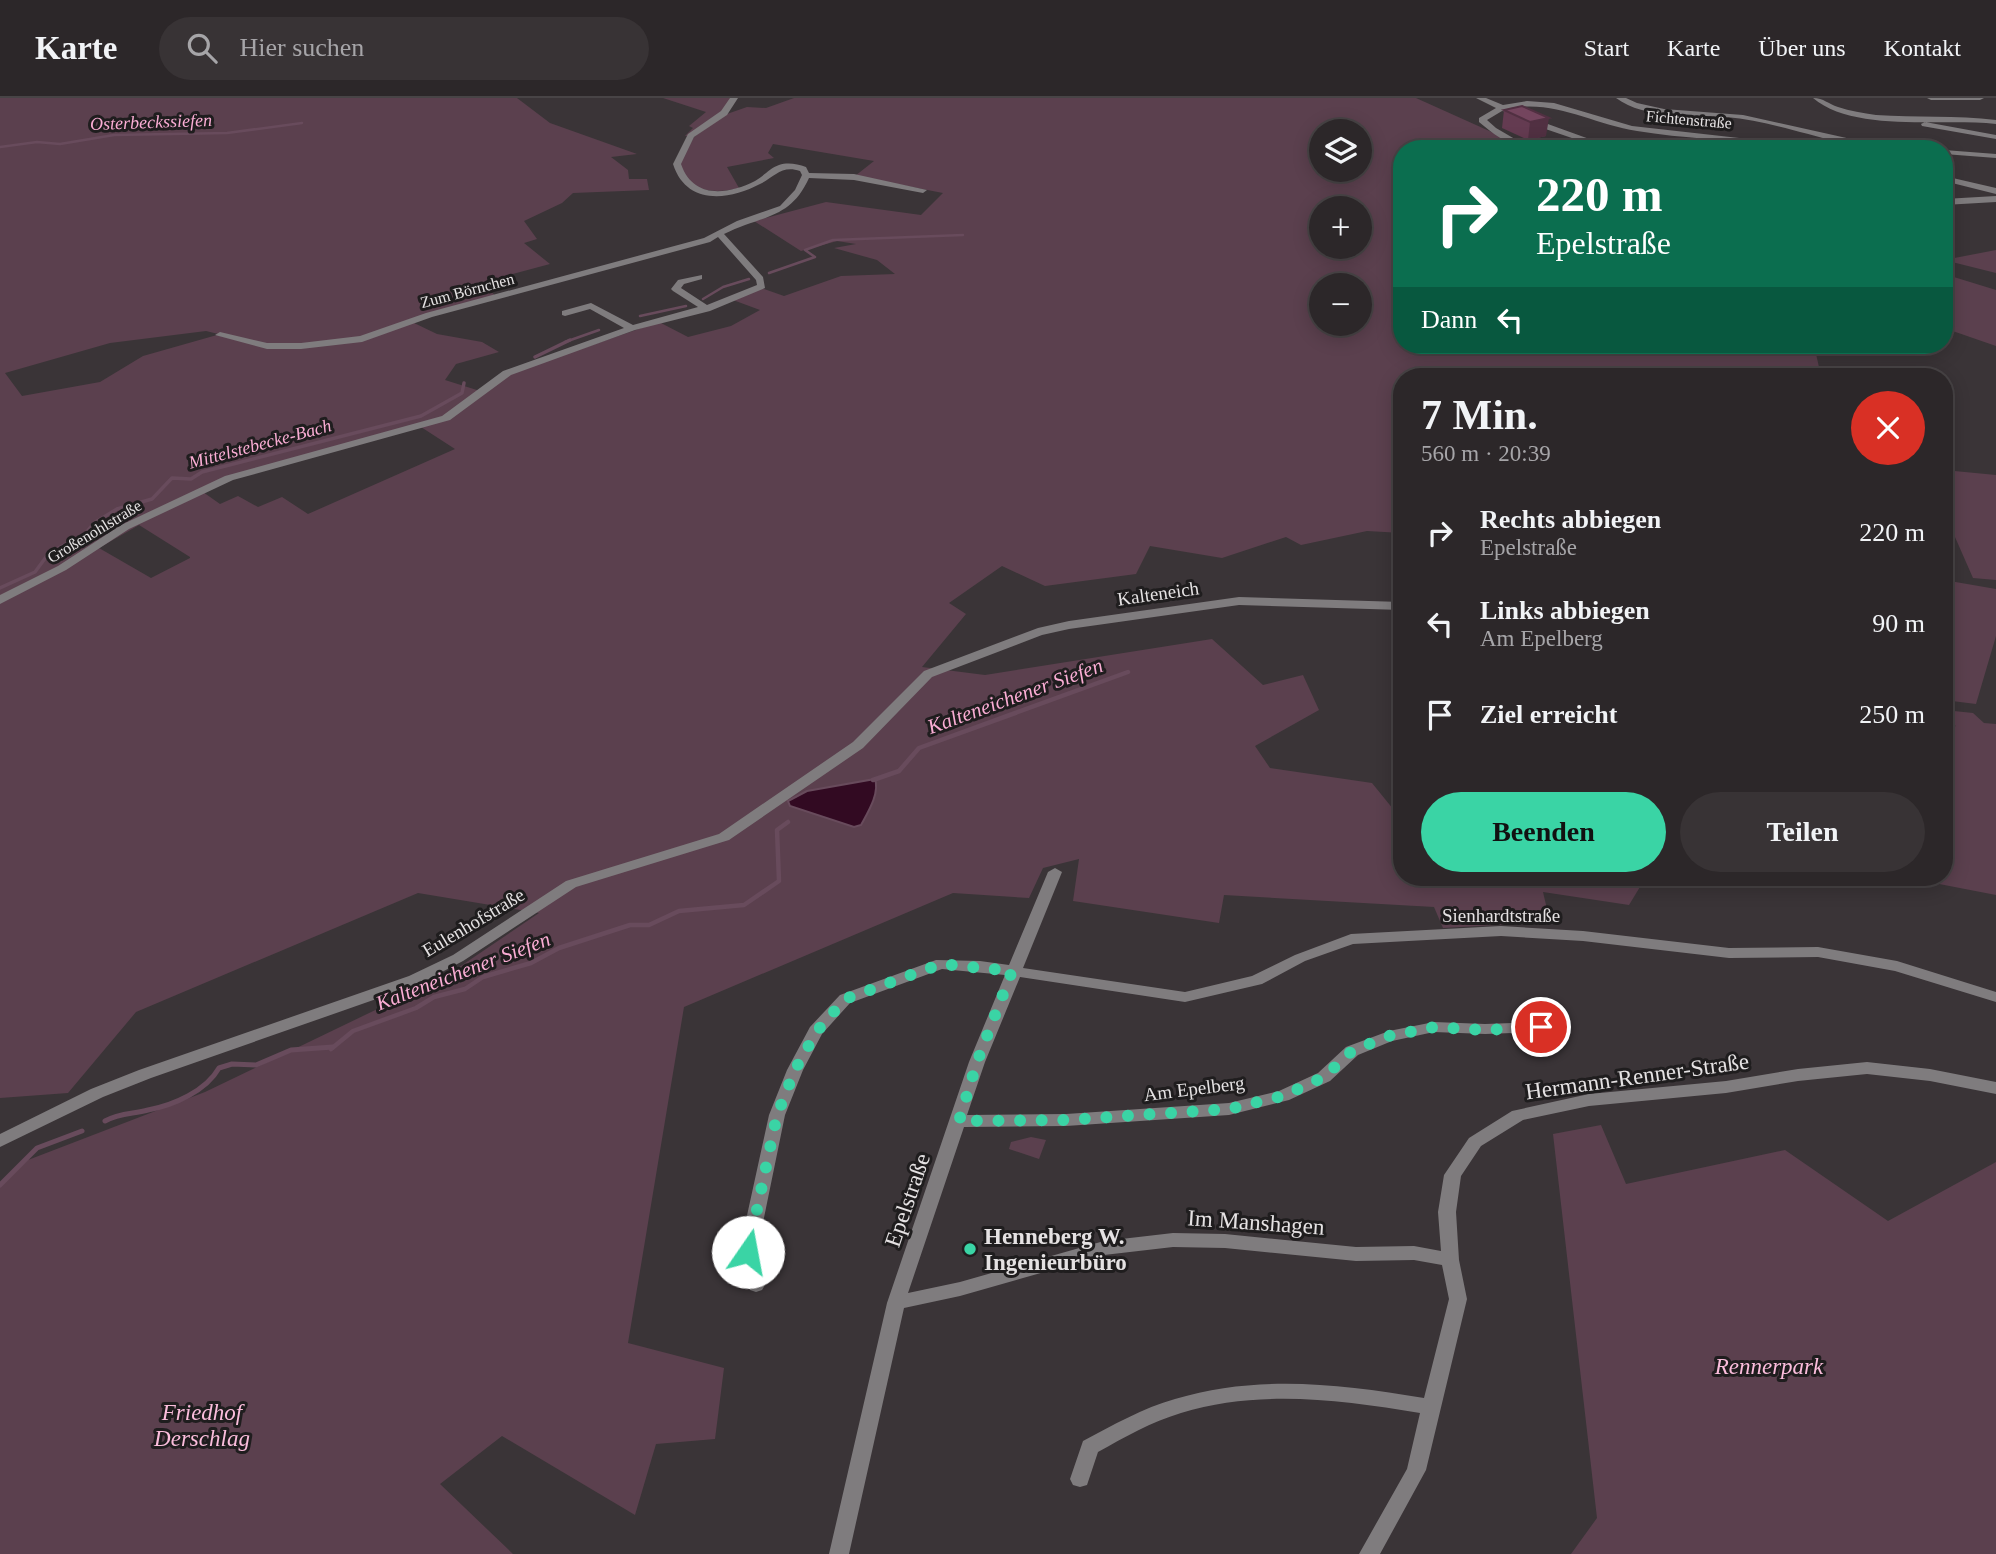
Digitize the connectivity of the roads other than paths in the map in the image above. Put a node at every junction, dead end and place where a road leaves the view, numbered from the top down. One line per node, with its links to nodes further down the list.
1 (734, 98): 17 (street)
2 (1480, 98): 7 (street)
3 (1620, 98): 14 (street)
4 (1817, 98): 8 (street)
5 (1931, 98): 6 (street)
6 (1980, 98)
7 (1503, 108): 11 (street); 12 (street); 13 (street, Fichtenstraße)
8 (1900, 118): 9 (street); 10 (street)
9 (1996, 122)
10 (1996, 136)
11 (1512, 140)
12 (1585, 140)
13 (1747, 140)
14 (1832, 140)
15 (1953, 153): 16 (street)
16 (1996, 156)
17 (806, 175): 19 (street); 23 (street, Zum Börnchen)
18 (1953, 180): 20 (street)
19 (923, 190)
20 (1996, 191)
21 (1996, 199): 22 (street)
22 (1953, 201)
23 (720, 234): 25 (street); 28 (street, Zum Börnchen)
24 (699, 277): 25 (street)
25 (708, 309): 27 (street)
26 (565, 313): 27 (street)
27 (632, 328): 29 (street, Großenohlstraße)
28 (220, 335)
29 (0, 600)
30 (1393, 606): 31 (street, Kalteneich)
31 (928, 674): 38 (street, Eulenhofstraße)
32 (1055, 872): 33 (street, Epelstraße)
33 (1012, 971): 34 (street, Sienhardtstraße); 37 (street, Epelstraße); 40 (street, Sienhardtstraße)
34 (1996, 997)
35 (1541, 1027): 37 (street, Am Epelberg)
36 (1996, 1088): 39 (street, Hermann-Renner-Straße)
37 (959, 1121): 41 (street, Epelstraße)
38 (0, 1141)
39 (1450, 1260): 41 (street, Im Manshagen); 42 (street, Hermann-Renner-Straße)
40 (756, 1285)
41 (896, 1303): 44 (street, Epelstraße)
42 (1432, 1407): 43 (street); 45 (street, Hermann-Renner-Straße)
43 (1080, 1479)
44 (839, 1554)
45 (1369, 1554)

